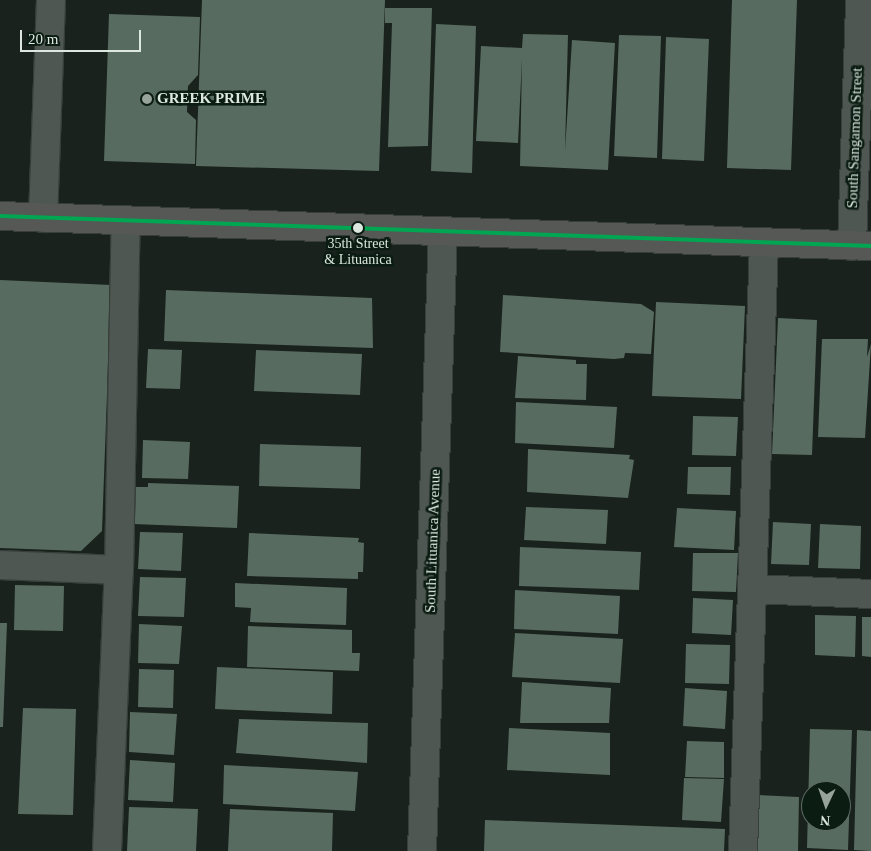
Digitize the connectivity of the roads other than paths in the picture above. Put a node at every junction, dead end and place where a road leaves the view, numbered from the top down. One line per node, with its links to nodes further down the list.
1 (51, 0): 4 (street)
2 (860, 0): 8 (street, South Sangamon Street)
3 (0, 216): 4 (main road)
4 (43, 218): 5 (main road)
5 (126, 221): 6 (main road); 10 (street)
6 (443, 232): 7 (main road); 14 (street, South Lituanica Avenue)
7 (764, 242): 8 (main road); 11 (street)
8 (861, 246)
9 (0, 565): 10 (street)
10 (119, 570): 13 (street)
11 (752, 589): 12 (street); 15 (street)
12 (871, 594)
13 (107, 851)
14 (422, 851)
15 (743, 851)

